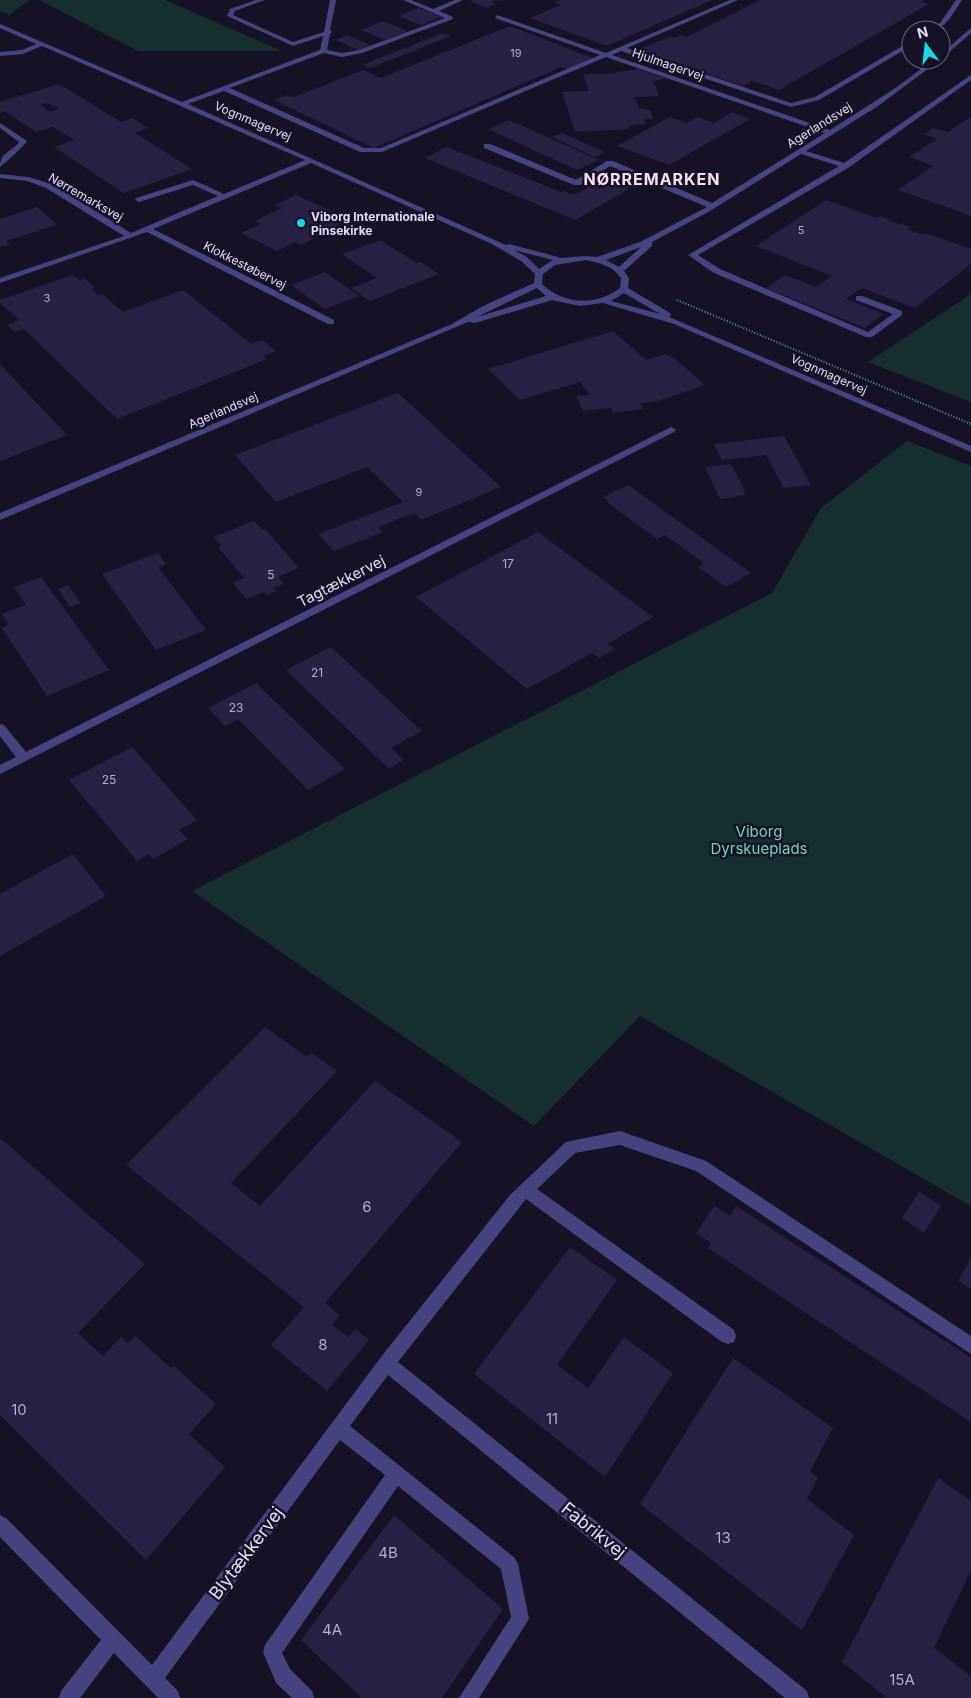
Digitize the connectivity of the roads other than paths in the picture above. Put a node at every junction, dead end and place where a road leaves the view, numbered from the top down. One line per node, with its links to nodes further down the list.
1 (262, 0): 12 (street)
2 (333, 0): 12 (street)
3 (406, 0): 7 (street)
4 (460, 0): 7 (street)
5 (735, 0): 15 (street)
6 (959, 0): 9 (street)
7 (433, 11): 17 (street)
8 (496, 17): 19 (street, Hjulmagervej)
9 (945, 20)
10 (0, 26): 13 (street, Vognmagervej)
11 (970, 31): 14 (street)
12 (329, 32): 17 (street)
13 (42, 44): 18 (street); 23 (street, Vognmagervej)
14 (951, 48)
15 (622, 49): 16 (street); 19 (street)
16 (901, 49)
17 (323, 51): 22 (street)
18 (0, 54)
19 (608, 56): 22 (street); 25 (street, Hjulmagervej)
20 (925, 70): 25 (street, Agerlandsvej)
21 (971, 77): 30 (street)
22 (224, 88): 23 (street)
23 (182, 104): 28 (street, Vognmagervej)
24 (0, 125): 29 (street)
25 (831, 133): 27 (street, Agerlandsvej)
26 (487, 146): 34 (street)
27 (801, 152): 30 (street); 34 (street, Agerlandsvej)
28 (310, 160): 32 (street); 38 (street, Vognmagervej)
29 (0, 165)
30 (845, 166): 47 (street)
31 (0, 176): 36 (street, Nørremarksvej)
32 (225, 197): 33 (street); 35 (street)
33 (139, 200)
34 (712, 206): 37 (street, Agerlandsvej)
35 (147, 230): 36 (street); 49 (street, Klokkestøbervej)
36 (130, 236): 43 (street)
37 (653, 240): 40 (street, Agerlandsvej); 41 (street, Agerlandsvej)
38 (495, 242): 39 (street, Vognmagervej); 42 (street, Vognmagervej)
39 (562, 260): 40 (street); 42 (street)
40 (598, 260): 41 (street)
41 (620, 270): 45 (street)
42 (539, 273): 44 (street)
43 (0, 281)
44 (538, 284): 46 (street); 51 (street, Agerlandsvej)
45 (624, 289): 48 (street); 50 (street, Vognmagervej)
46 (552, 297): 48 (street); 51 (street, Agerlandsvej)
47 (859, 298)
48 (604, 301): 50 (street, Vognmagervej)
49 (331, 322)
50 (677, 322): 53 (street, Vognmagervej)
51 (455, 326): 54 (street, Agerlandsvej)
52 (672, 430): 56 (street, Tagtækkervej)
53 (971, 449)
54 (0, 517)
55 (0, 728): 56 (street)
56 (24, 758): 57 (street, Tagtækkervej)
57 (0, 770)
58 (521, 1195): 59 (street); 60 (street, Blytækkervej); 61 (street, Blytækkervej)
59 (728, 1336)
60 (971, 1346)
61 (387, 1363): 62 (street, Blytækkervej); 71 (street, Fabrikvej)
62 (339, 1428): 63 (street); 66 (street, Blytækkervej)
63 (396, 1474): 69 (street); 70 (street)
64 (0, 1524): 65 (street)
65 (113, 1639): 66 (street); 67 (street)
66 (153, 1679): 68 (street)
67 (68, 1698)
68 (171, 1698)
69 (305, 1698)
70 (468, 1698)
71 (800, 1698)

